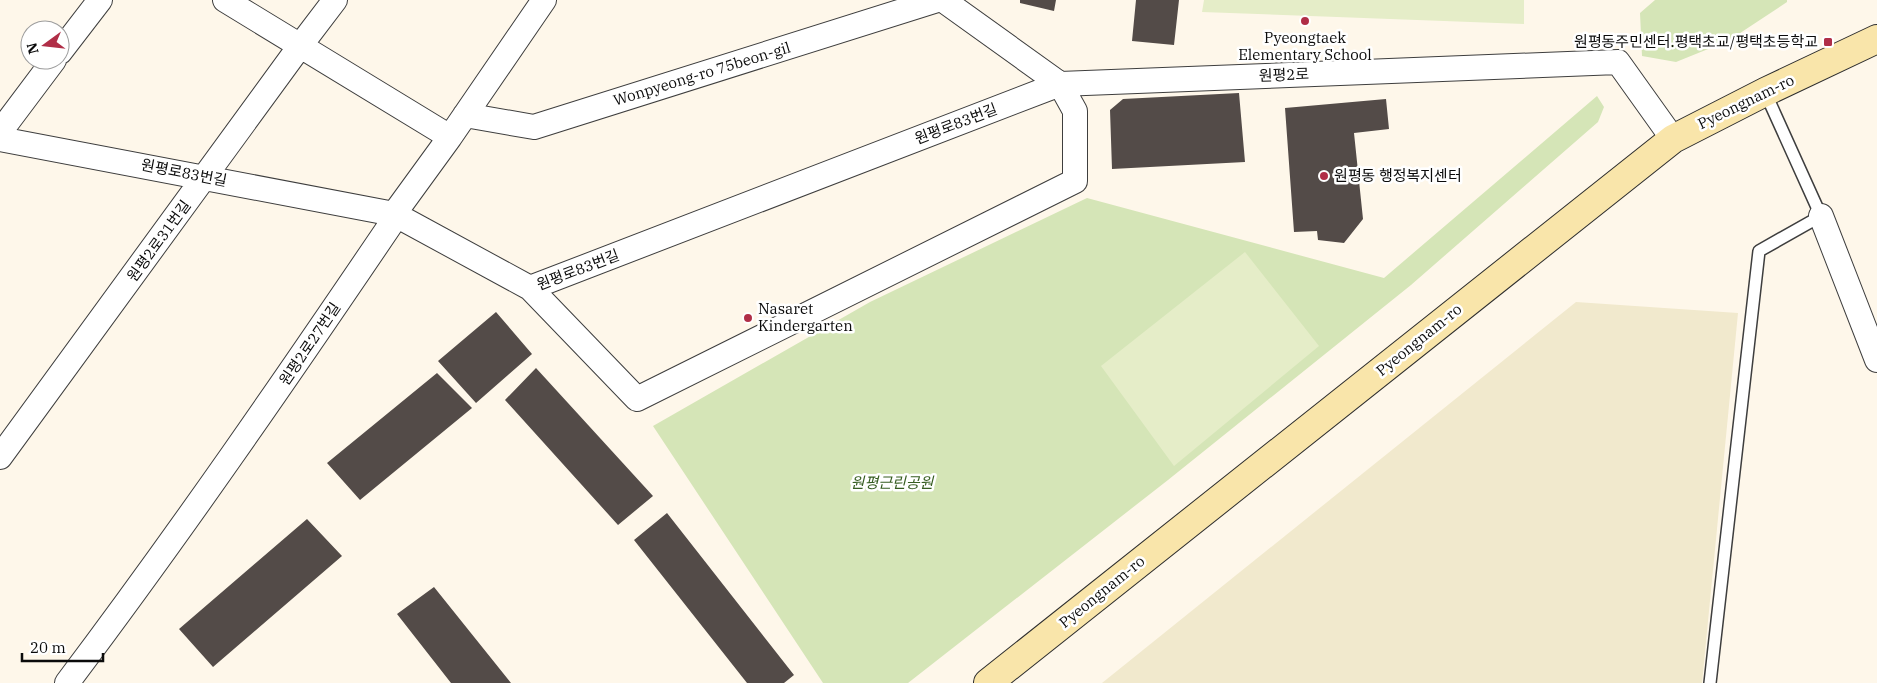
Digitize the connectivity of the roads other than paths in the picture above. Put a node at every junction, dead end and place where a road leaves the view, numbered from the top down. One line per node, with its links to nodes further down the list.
1 (100, 0): 7 (street)
2 (225, 0): 9 (street)
3 (335, 0): 9 (street, 원평2로31번길)
4 (544, 0): 13 (street, 원평2로27번길)
5 (937, 0): 13 (street, Wonpyeong-ro 75beon-gil)
6 (943, 0): 11 (street)
7 (70, 39)
8 (1877, 39): 12 (street, Pyeongnam-ro)
9 (300, 46): 15 (street); 18 (street, 원평2로31번길)
10 (46, 70): 14 (street)
11 (1060, 84): 16 (street, 원평2로); 21 (street, 원평로83번길); 21 (street)
12 (1765, 92): 16 (street, Pyeongnam-ro); 20 (lane)
13 (465, 115): 15 (street, 원평2로27번길)
14 (0, 132)
15 (450, 137): 19 (street, 원평2로27번길)
16 (1672, 138): 25 (street, Pyeongnam-ro)
17 (0, 139): 18 (street, 원평로83번길)
18 (205, 177): 19 (street, 원평로83번길); 23 (street, 원평2로31번길)
19 (394, 214): 21 (street, 원평로83번길); 24 (street, 원평2로27번길)
20 (1821, 216): 22 (street); 26 (lane)
21 (530, 288)
22 (1877, 360)
23 (0, 457)
24 (67, 683)
25 (988, 683)
26 (1710, 683)

